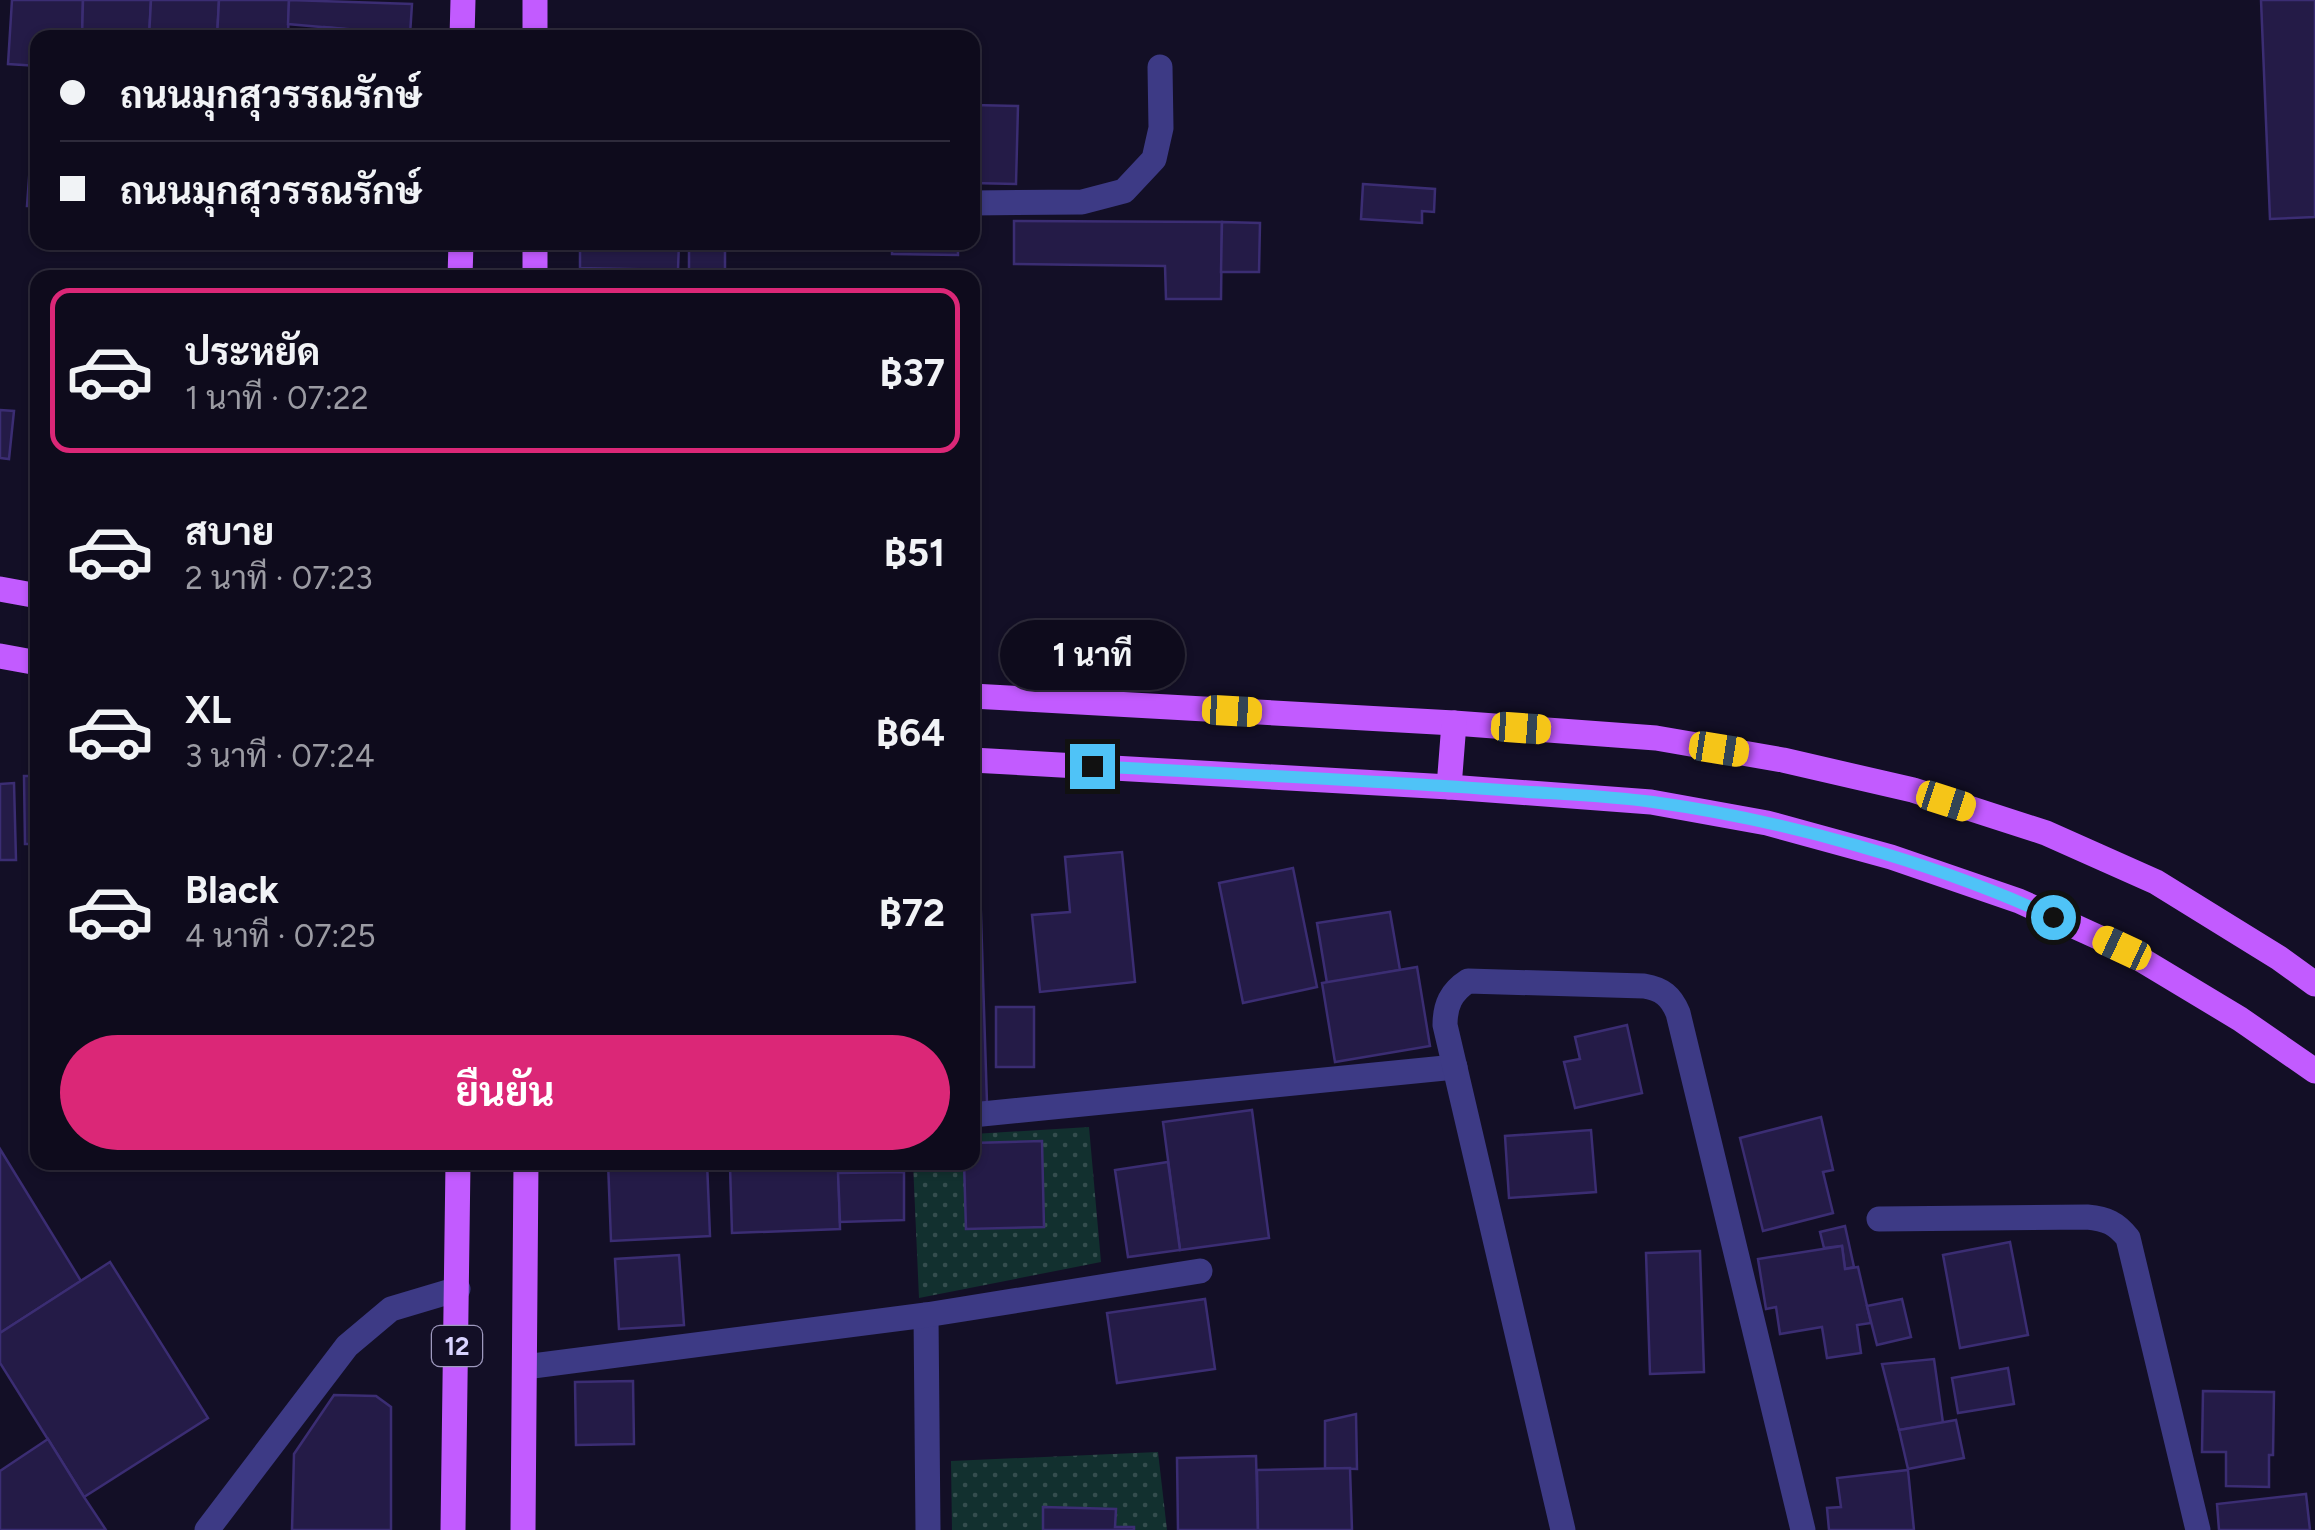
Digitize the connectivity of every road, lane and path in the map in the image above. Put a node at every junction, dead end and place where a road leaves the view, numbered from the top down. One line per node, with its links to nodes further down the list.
1 (462, 0): 3 (main road)
2 (535, 0): 4 (main road)
3 (462, 30)
4 (535, 30)
5 (1160, 67): 6 (street)
6 (980, 203)
7 (0, 590): 8 (main road)
8 (30, 595)
9 (0, 656): 10 (main road)
10 (30, 662)
11 (980, 696): 12 (main road)
12 (1454, 723): 14 (main road); 15 (main road)
13 (980, 760): 14 (main road)
14 (1449, 786): 17 (main road)
15 (2315, 984)
16 (1455, 1067): 18 (street); 30 (street); 31 (street)
17 (2315, 1071)
18 (980, 1114)
19 (458, 1170): 23 (main road, 12)
20 (526, 1170): 25 (main road)
21 (1879, 1219): 32 (street)
22 (1200, 1271): 24 (street)
23 (458, 1289): 26 (street); 27 (main road, 12)
24 (926, 1315): 25 (street); 29 (street)
25 (524, 1367): 28 (main road)
26 (206, 1530)
27 (454, 1530)
28 (523, 1530)
29 (928, 1530)
30 (1562, 1530)
31 (1804, 1530)
32 (2198, 1530)

